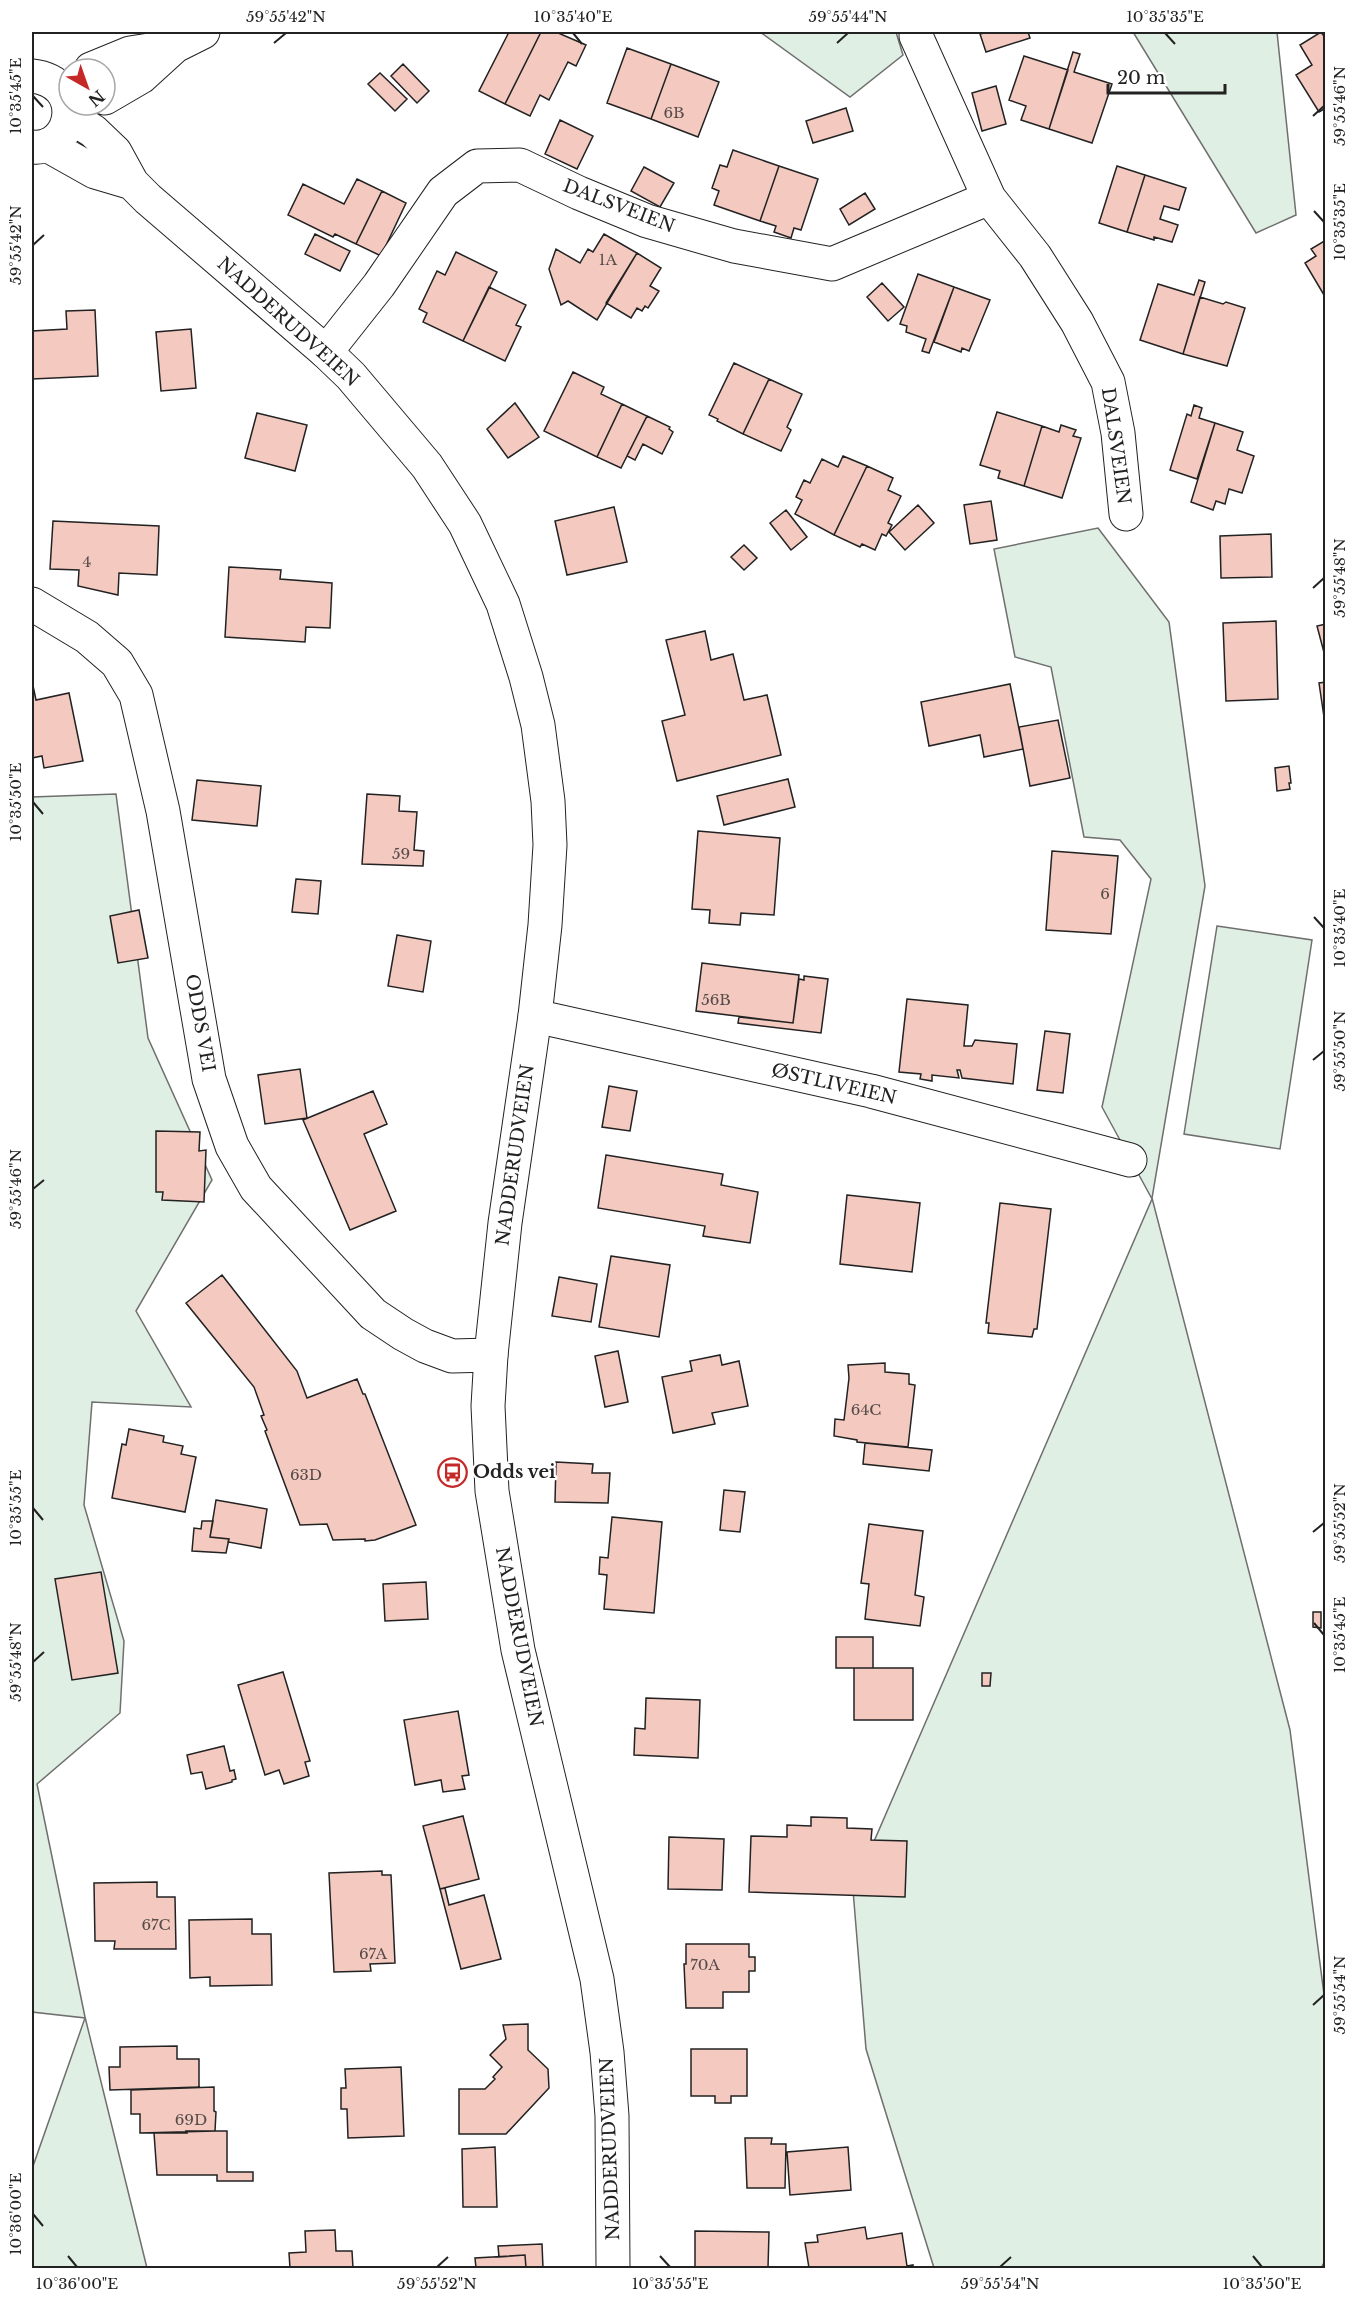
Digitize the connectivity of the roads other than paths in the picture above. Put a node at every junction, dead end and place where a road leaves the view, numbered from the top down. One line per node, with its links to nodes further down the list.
1 (192, 36): 3 (street); 4 (street)
2 (916, 36): 9 (street, DALSVEIEN)
3 (117, 58)
4 (117, 91)
5 (73, 117): 7 (street)
6 (81, 117): 8 (street, NADDERUDVEIEN)
7 (39, 146): 8 (street, NADDERUDVEIEN)
8 (132, 183): 10 (street, NADDERUDVEIEN)
9 (989, 198): 10 (street, DALSVEIEN); 11 (street, DALSVEIEN)
10 (326, 352): 13 (street, NADDERUDVEIEN)
11 (1125, 514)
12 (32, 604): 15 (street, ODDS VEI)
13 (535, 1016): 14 (street, ØSTLIVEIEN); 15 (street, NADDERUDVEIEN)
14 (1130, 1160)
15 (491, 1355): 16 (street, NADDERUDVEIEN)
16 (613, 2268)

